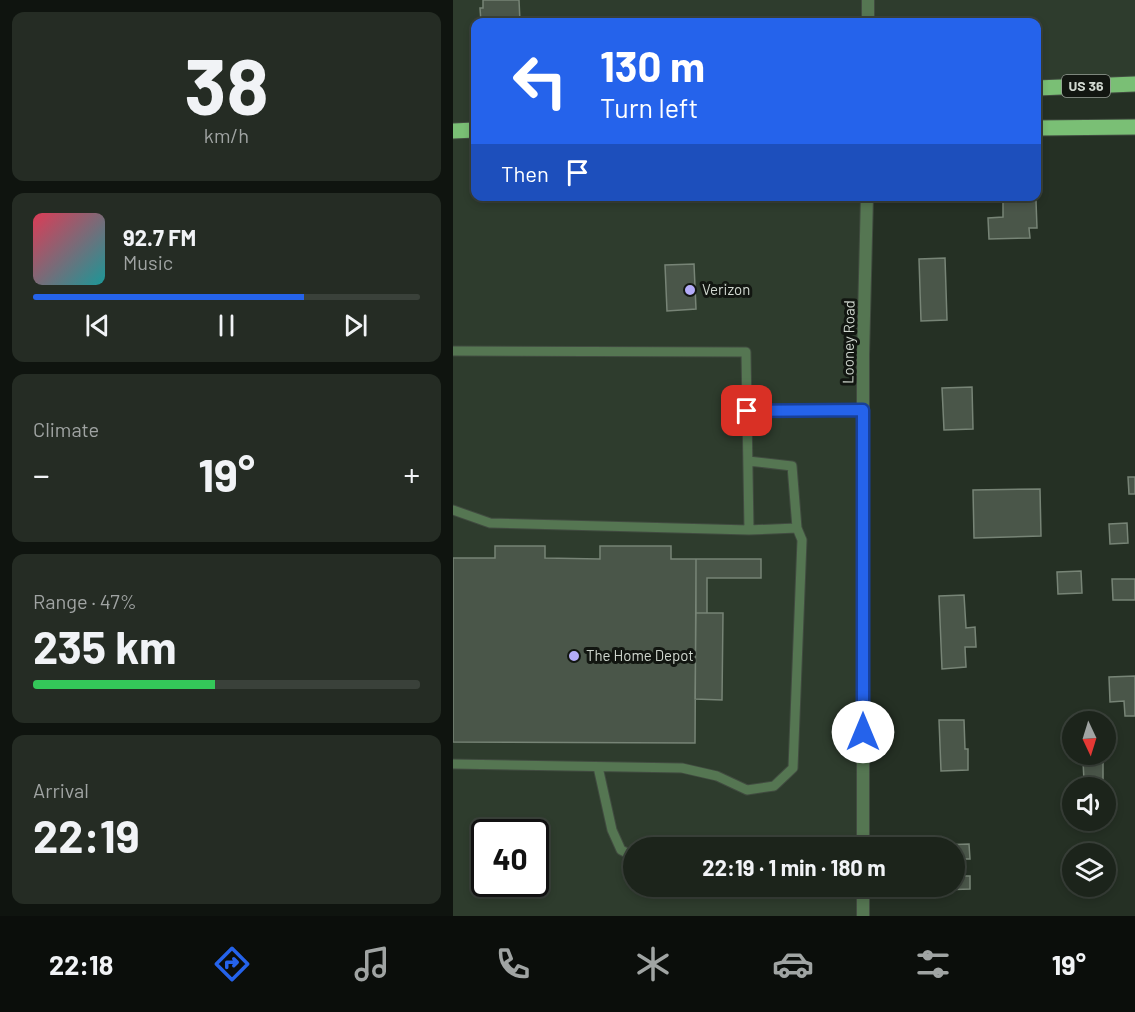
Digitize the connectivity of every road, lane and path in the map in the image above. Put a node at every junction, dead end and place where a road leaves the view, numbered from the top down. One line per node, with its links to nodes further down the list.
1 (868, 0): 2 (street)
2 (869, 18)
3 (1135, 84): 4 (main road, US 36)
4 (1041, 88)
5 (1135, 127): 6 (main road)
6 (1041, 128)
7 (471, 130): 8 (main road)
8 (453, 131)
9 (867, 201): 11 (street, Looney Road)
10 (453, 351): 12 (lane)
11 (863, 410): 12 (lane); 19 (street, Looney Road)
12 (747, 411): 13 (lane)
13 (748, 461): 15 (lane); 16 (lane)
14 (453, 510): 16 (lane)
15 (797, 528): 16 (lane); 18 (lane)
16 (749, 530)
17 (453, 764): 18 (lane)
18 (598, 767): 20 (lane)
19 (863, 837)
20 (623, 851)
21 (863, 897): 22 (street)
22 (863, 916)

